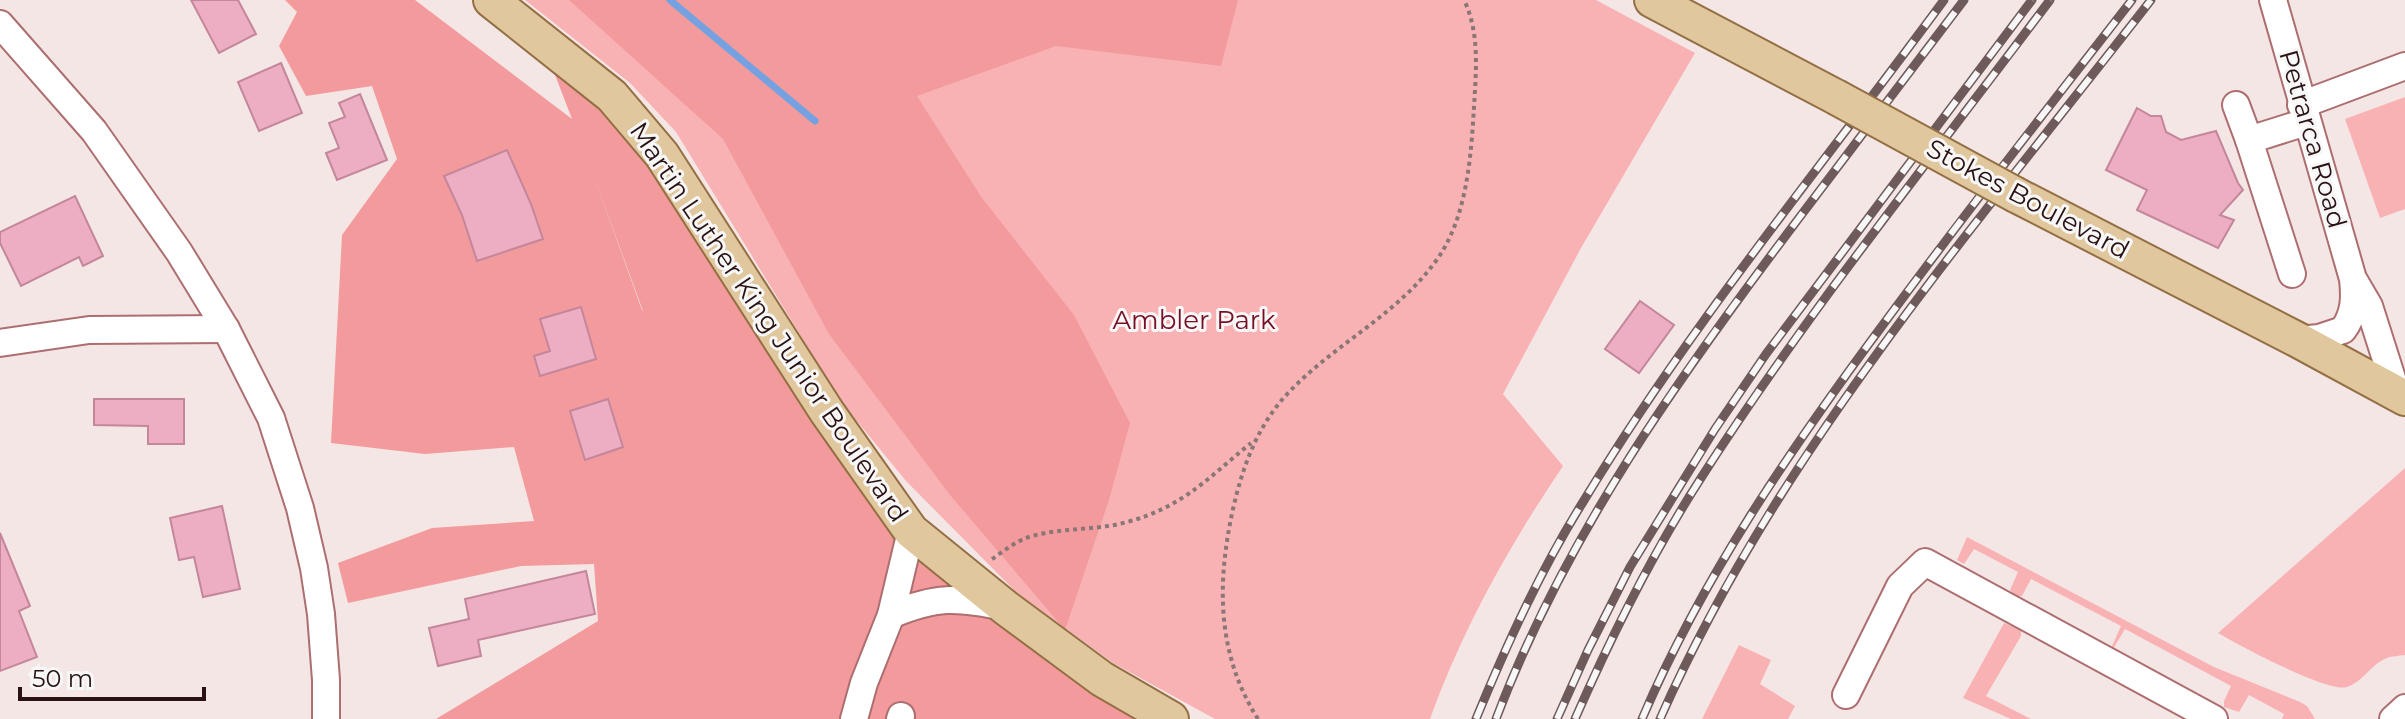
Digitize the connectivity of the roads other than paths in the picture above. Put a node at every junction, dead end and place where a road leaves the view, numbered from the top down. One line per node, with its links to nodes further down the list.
1 (491, 0): 15 (main road, Martin Luther King Junior Boulevard)
2 (1652, 0): 12 (main road, Stokes Boulevard, bridge)
3 (2273, 0): 7 (street, Petrarca Road)
4 (0, 24): 11 (street)
5 (2405, 66): 7 (street)
6 (2236, 105): 8 (street)
7 (2304, 114): 8 (street); 10 (street, Petrarca Road)
8 (2249, 140): 9 (street)
9 (2292, 274)
10 (2353, 279): 12 (street, Petrarca Road); 14 (street, Petrarca Road)
11 (226, 329): 13 (street); 20 (street)
12 (2298, 340): 14 (main road, Stokes Boulevard)
13 (0, 343)
14 (2401, 396)
15 (911, 531): 16 (main road, Martin Luther King Junior Boulevard); 17 (street)
16 (1006, 608): 17 (street); 22 (main road, Martin Luther King Junior Boulevard)
17 (891, 615): 21 (street)
18 (1846, 695): 23 (street)
19 (2405, 708): 24 (street)
20 (326, 719)
21 (854, 719)
22 (1171, 719)
23 (2214, 719)
24 (2393, 719)

